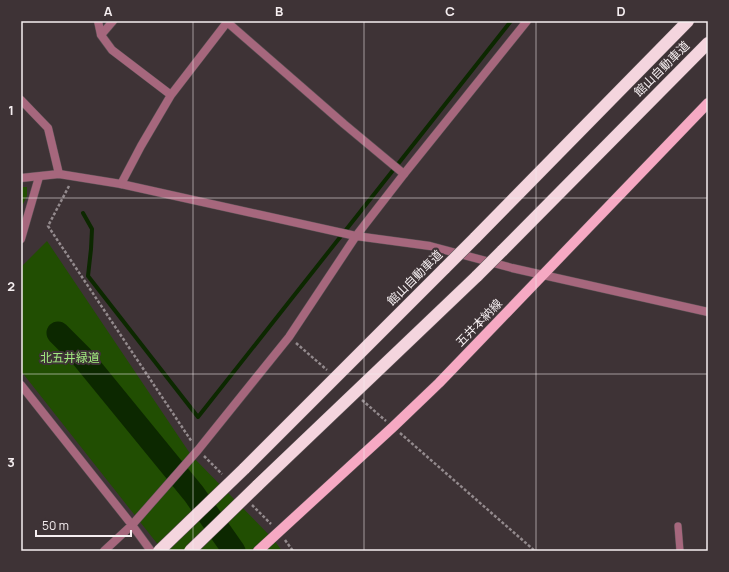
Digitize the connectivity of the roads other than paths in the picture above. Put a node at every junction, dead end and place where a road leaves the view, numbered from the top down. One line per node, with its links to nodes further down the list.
1 (98, 21): 6 (street)
2 (113, 21): 6 (street)
3 (227, 21): 8 (street); 12 (street)
4 (527, 21): 12 (street)
5 (688, 21): 26 (highway, 館山自動車道, bridge)
6 (101, 35): 8 (street)
7 (708, 43): 27 (highway, 館山自動車道, bridge)
8 (171, 95): 15 (street)
9 (21, 100): 11 (street)
10 (708, 103): 18 (main road, 五井本納線)
11 (59, 174): 13 (street); 15 (street)
12 (404, 174): 16 (street)
13 (39, 177): 14 (street); 17 (street)
14 (21, 178)
15 (121, 184): 16 (street)
16 (356, 236): 18 (street); 21 (street)
17 (21, 239)
18 (543, 275): 19 (street); 23 (main road, 五井本納線)
19 (708, 312)
20 (21, 386): 21 (street)
21 (132, 525): 24 (street); 25 (street)
22 (678, 526): 28 (lane)
23 (260, 550)
24 (104, 551)
25 (151, 551)
26 (159, 551)
27 (190, 551)
28 (680, 551)

